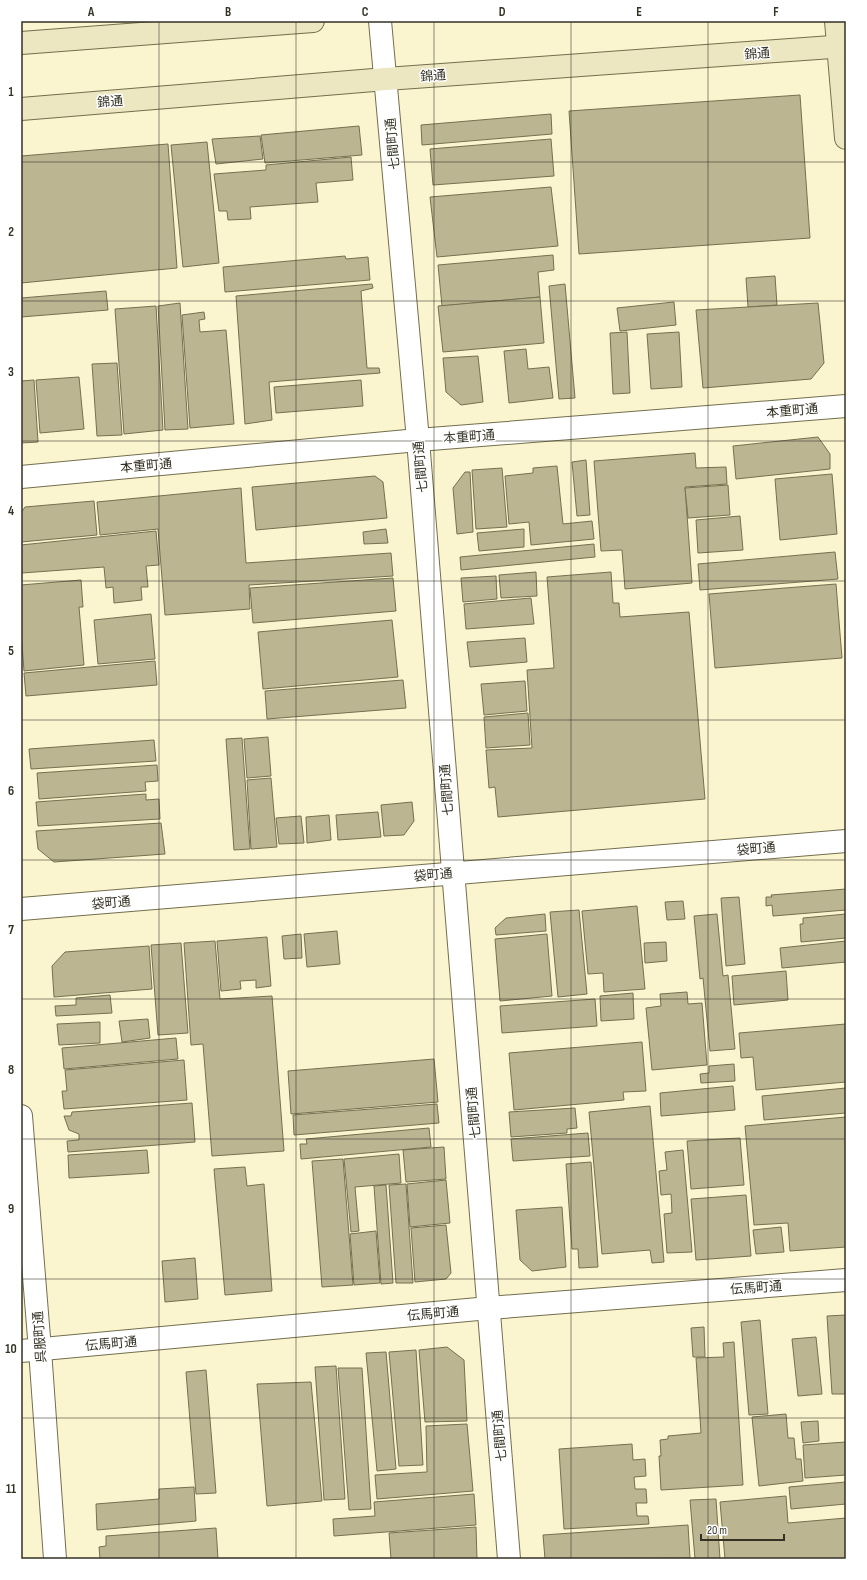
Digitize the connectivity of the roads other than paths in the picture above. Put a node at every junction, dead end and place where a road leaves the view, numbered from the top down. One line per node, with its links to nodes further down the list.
1 (312, 21): 4 (street)
2 (380, 21): 6 (street, 七間町通)
3 (836, 21): 5 (street)
4 (21, 43)
5 (842, 47): 6 (street, 錦通); 8 (street)
6 (386, 79): 7 (street, 錦通); 10 (street, 七間町通)
7 (21, 109)
8 (846, 138)
9 (846, 406): 10 (street, 本重町通)
10 (418, 440): 11 (street, 本重町通); 13 (street, 七間町通)
11 (21, 477)
12 (846, 841): 13 (street, 袋町通)
13 (452, 873): 14 (street, 袋町通); 17 (street, 七間町通)
14 (21, 909)
15 (21, 1116): 18 (street, 呉服町通)
16 (846, 1280): 17 (street, 伝馬町通)
17 (489, 1308): 18 (street, 伝馬町通); 20 (street, 七間町通)
18 (31, 1351): 19 (street, 呉服町通)
19 (55, 1559)
20 (509, 1559)

